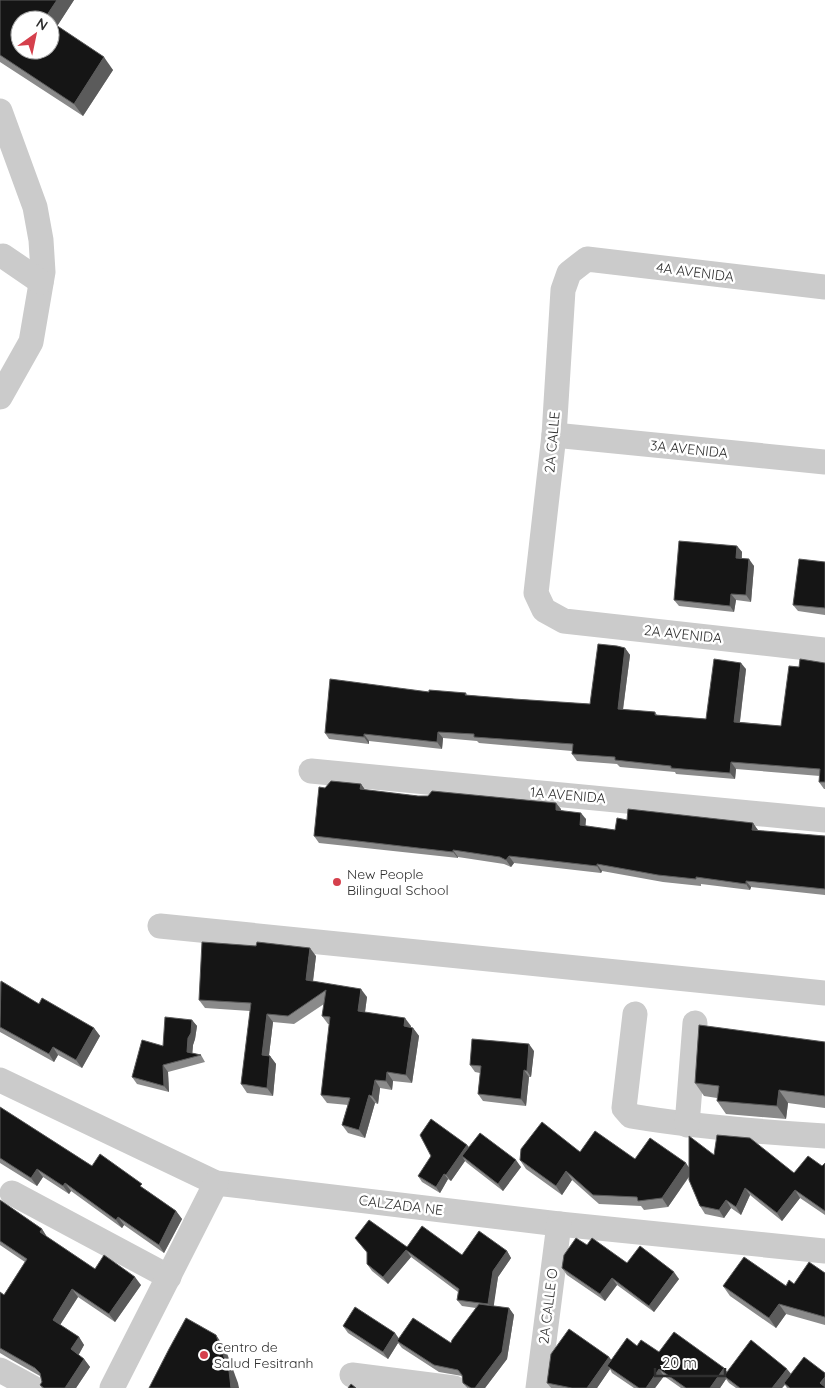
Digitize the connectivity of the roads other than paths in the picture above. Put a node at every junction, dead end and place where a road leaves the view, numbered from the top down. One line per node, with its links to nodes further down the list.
1 (0, 111): 4 (street)
2 (1, 257): 4 (street)
3 (569, 273): 5 (street, 4A AVENIDA); 7 (street, 2A CALLE)
4 (41, 282): 6 (street)
5 (825, 287)
6 (0, 397)
7 (554, 435): 8 (street, 3A AVENIDA); 9 (street, 2A CALLE)
8 (825, 462)
9 (544, 610): 10 (street, 2A AVENIDA)
10 (825, 650)
11 (311, 771): 12 (street, 1A AVENIDA)
12 (825, 820)
13 (160, 926): 14 (street)
14 (825, 994)
15 (635, 1014): 18 (street)
16 (695, 1023): 18 (street)
17 (0, 1080): 20 (street, CALZADA NE)
18 (686, 1125): 19 (street)
19 (825, 1136)
20 (216, 1183): 22 (street, CALZADA NE); 24 (street)
21 (12, 1194): 24 (street)
22 (559, 1224): 23 (street, CALZADA NE); 30 (street, 2A CALLE O)
23 (825, 1251)
24 (169, 1277): 28 (street)
25 (0, 1370): 27 (street)
26 (352, 1375): 29 (street)
27 (34, 1388)
28 (112, 1388)
29 (454, 1388)
30 (538, 1388)

